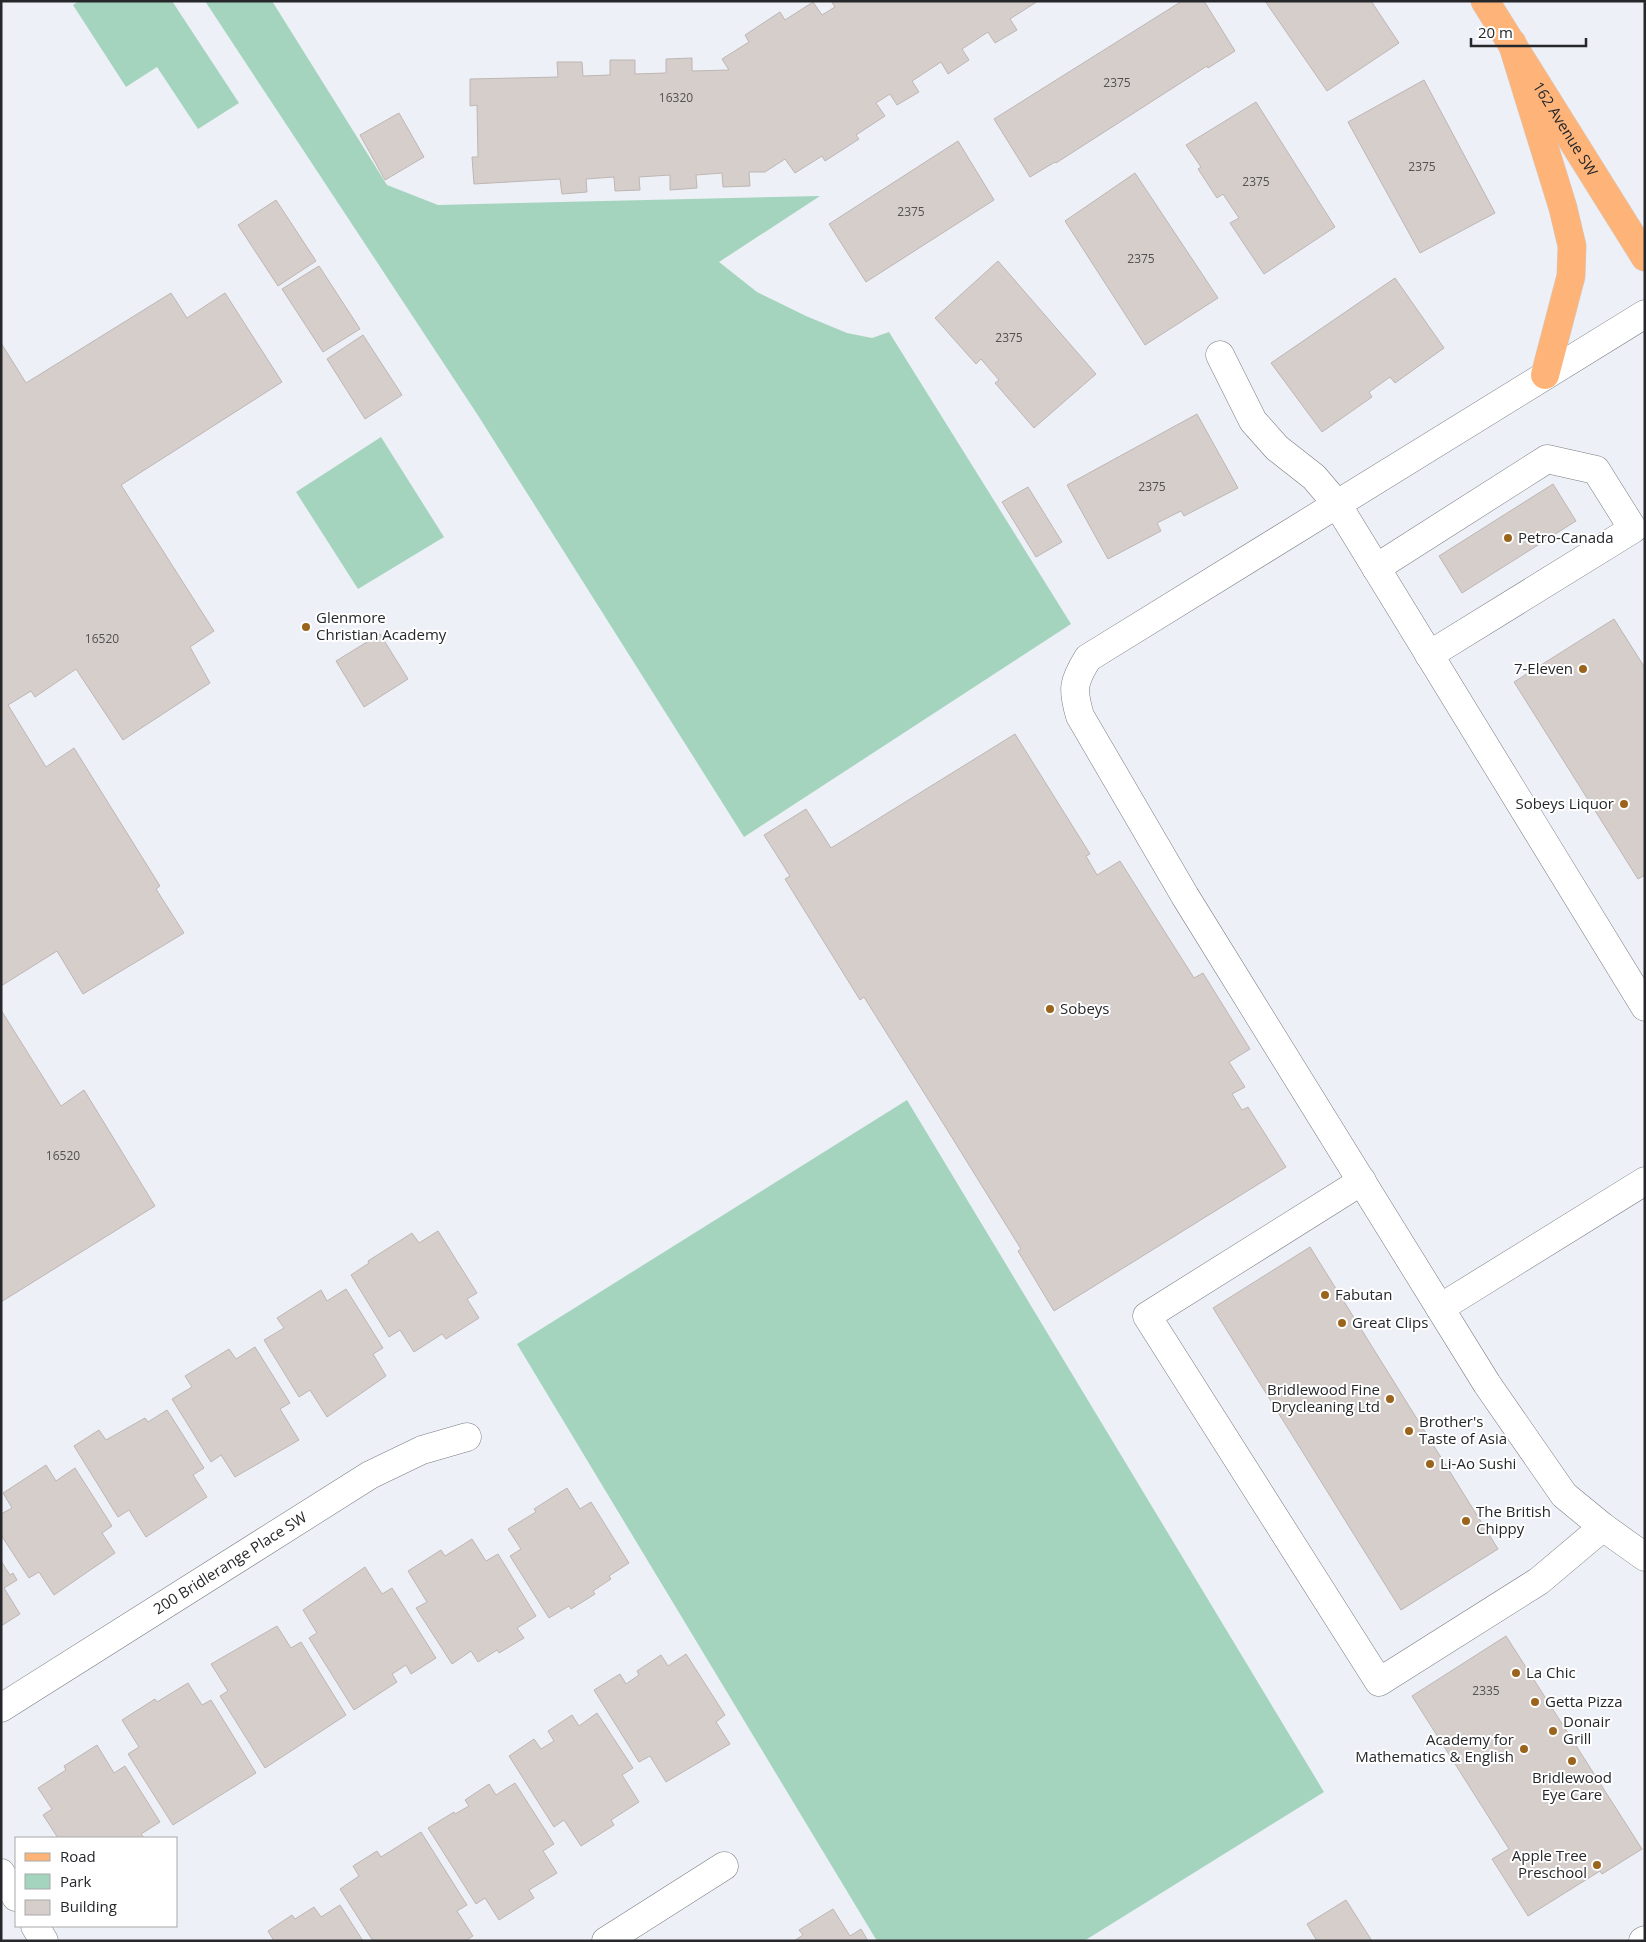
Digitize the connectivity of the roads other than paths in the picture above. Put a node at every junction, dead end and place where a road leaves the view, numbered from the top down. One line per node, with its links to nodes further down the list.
1 (1485, 1): 2 (main road, 162 Avenue SW)
2 (1512, 43): 3 (main road, 162 Avenue SW); 6 (main road)
3 (1645, 257)
4 (1645, 314): 6 (street)
5 (1220, 355): 7 (street)
6 (1545, 375): 7 (street)
7 (1337, 504): 8 (street); 11 (street)
8 (1376, 568): 9 (street); 9 (street)
9 (1429, 655): 10 (street)
10 (1645, 1007)
11 (1362, 1181): 13 (street); 15 (street)
12 (1645, 1181): 13 (street)
13 (1440, 1308): 15 (street)
14 (467, 1438): 17 (street, 200 Bridlerange Place SW)
15 (1603, 1527): 16 (street)
16 (1645, 1557)
17 (1, 1708)
18 (724, 1866): 23 (street)
19 (1, 1873): 20 (street)
20 (15, 1895)
21 (35, 1927): 22 (street)
22 (44, 1941)
23 (606, 1941)

